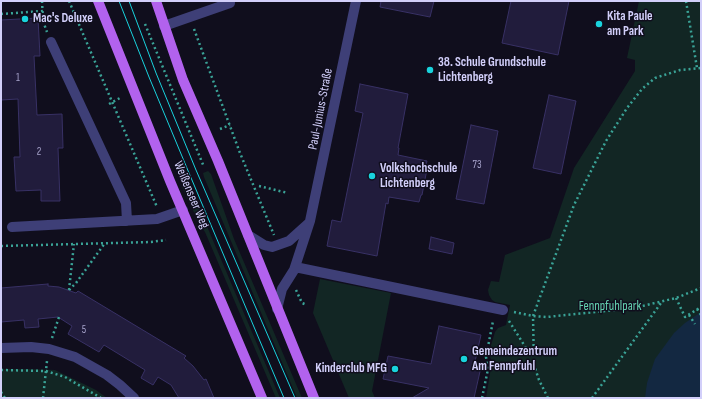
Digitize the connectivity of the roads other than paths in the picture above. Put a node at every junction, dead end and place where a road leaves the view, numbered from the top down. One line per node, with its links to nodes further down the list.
1 (98, 1): 7 (main road, Weißenseer Weg)
2 (156, 1): 5 (main road)
3 (356, 1): 9 (street, Paul-Junius-Straße)
4 (230, 3): 5 (street)
5 (164, 26): 11 (main road)
6 (51, 42): 8 (street)
7 (183, 210): 8 (street); 17 (main road, Weißenseer Weg)
8 (127, 221): 10 (street)
9 (310, 221): 11 (street); 12 (street, Paul-Junius-Straße)
10 (12, 227)
11 (248, 235): 13 (main road)
12 (295, 267): 13 (street, Paul-Junius-Straße); 14 (street)
13 (277, 309): 18 (main road)
14 (502, 310)
15 (1, 348): 16 (street)
16 (134, 398)
17 (262, 398)
18 (314, 398)

